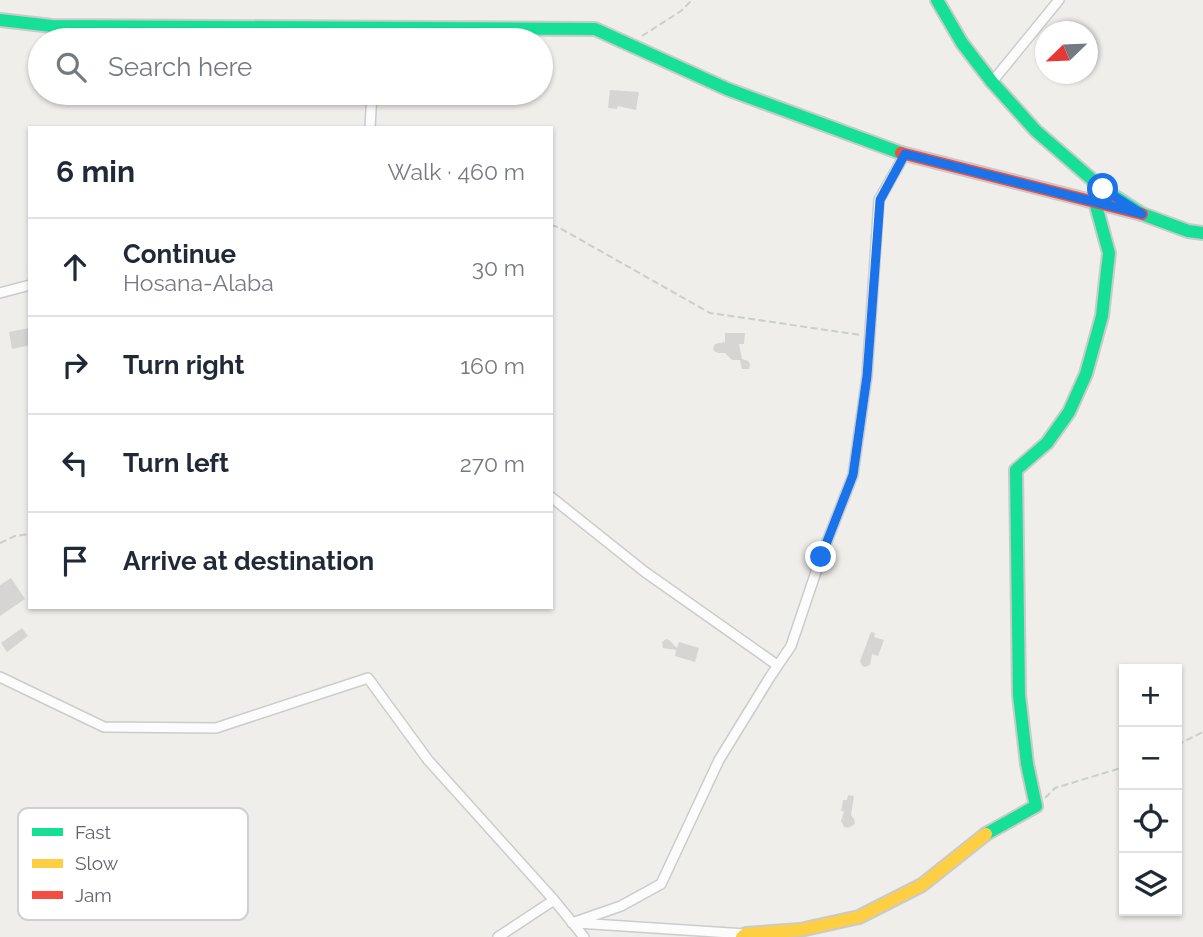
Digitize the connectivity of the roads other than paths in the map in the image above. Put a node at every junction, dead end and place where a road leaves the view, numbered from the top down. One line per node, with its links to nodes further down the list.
1 (937, 0): 6 (street)
2 (1059, 0): 6 (street)
3 (0, 20): 4 (street)
4 (132, 28)
5 (553, 30): 9 (street)
6 (992, 82): 11 (street)
7 (371, 105): 8 (street)
8 (370, 126)
9 (905, 154): 10 (street); 16 (street)
10 (1095, 202): 11 (street); 20 (street)
11 (1142, 214): 12 (street)
12 (1203, 233)
13 (28, 286): 14 (street)
14 (0, 293)
15 (553, 499): 16 (street)
16 (777, 665): 19 (street)
17 (0, 677): 18 (street)
18 (554, 900): 19 (street); 21 (street)
19 (572, 923): 20 (street); 22 (street)
20 (744, 936)
21 (498, 937)
22 (584, 937)

